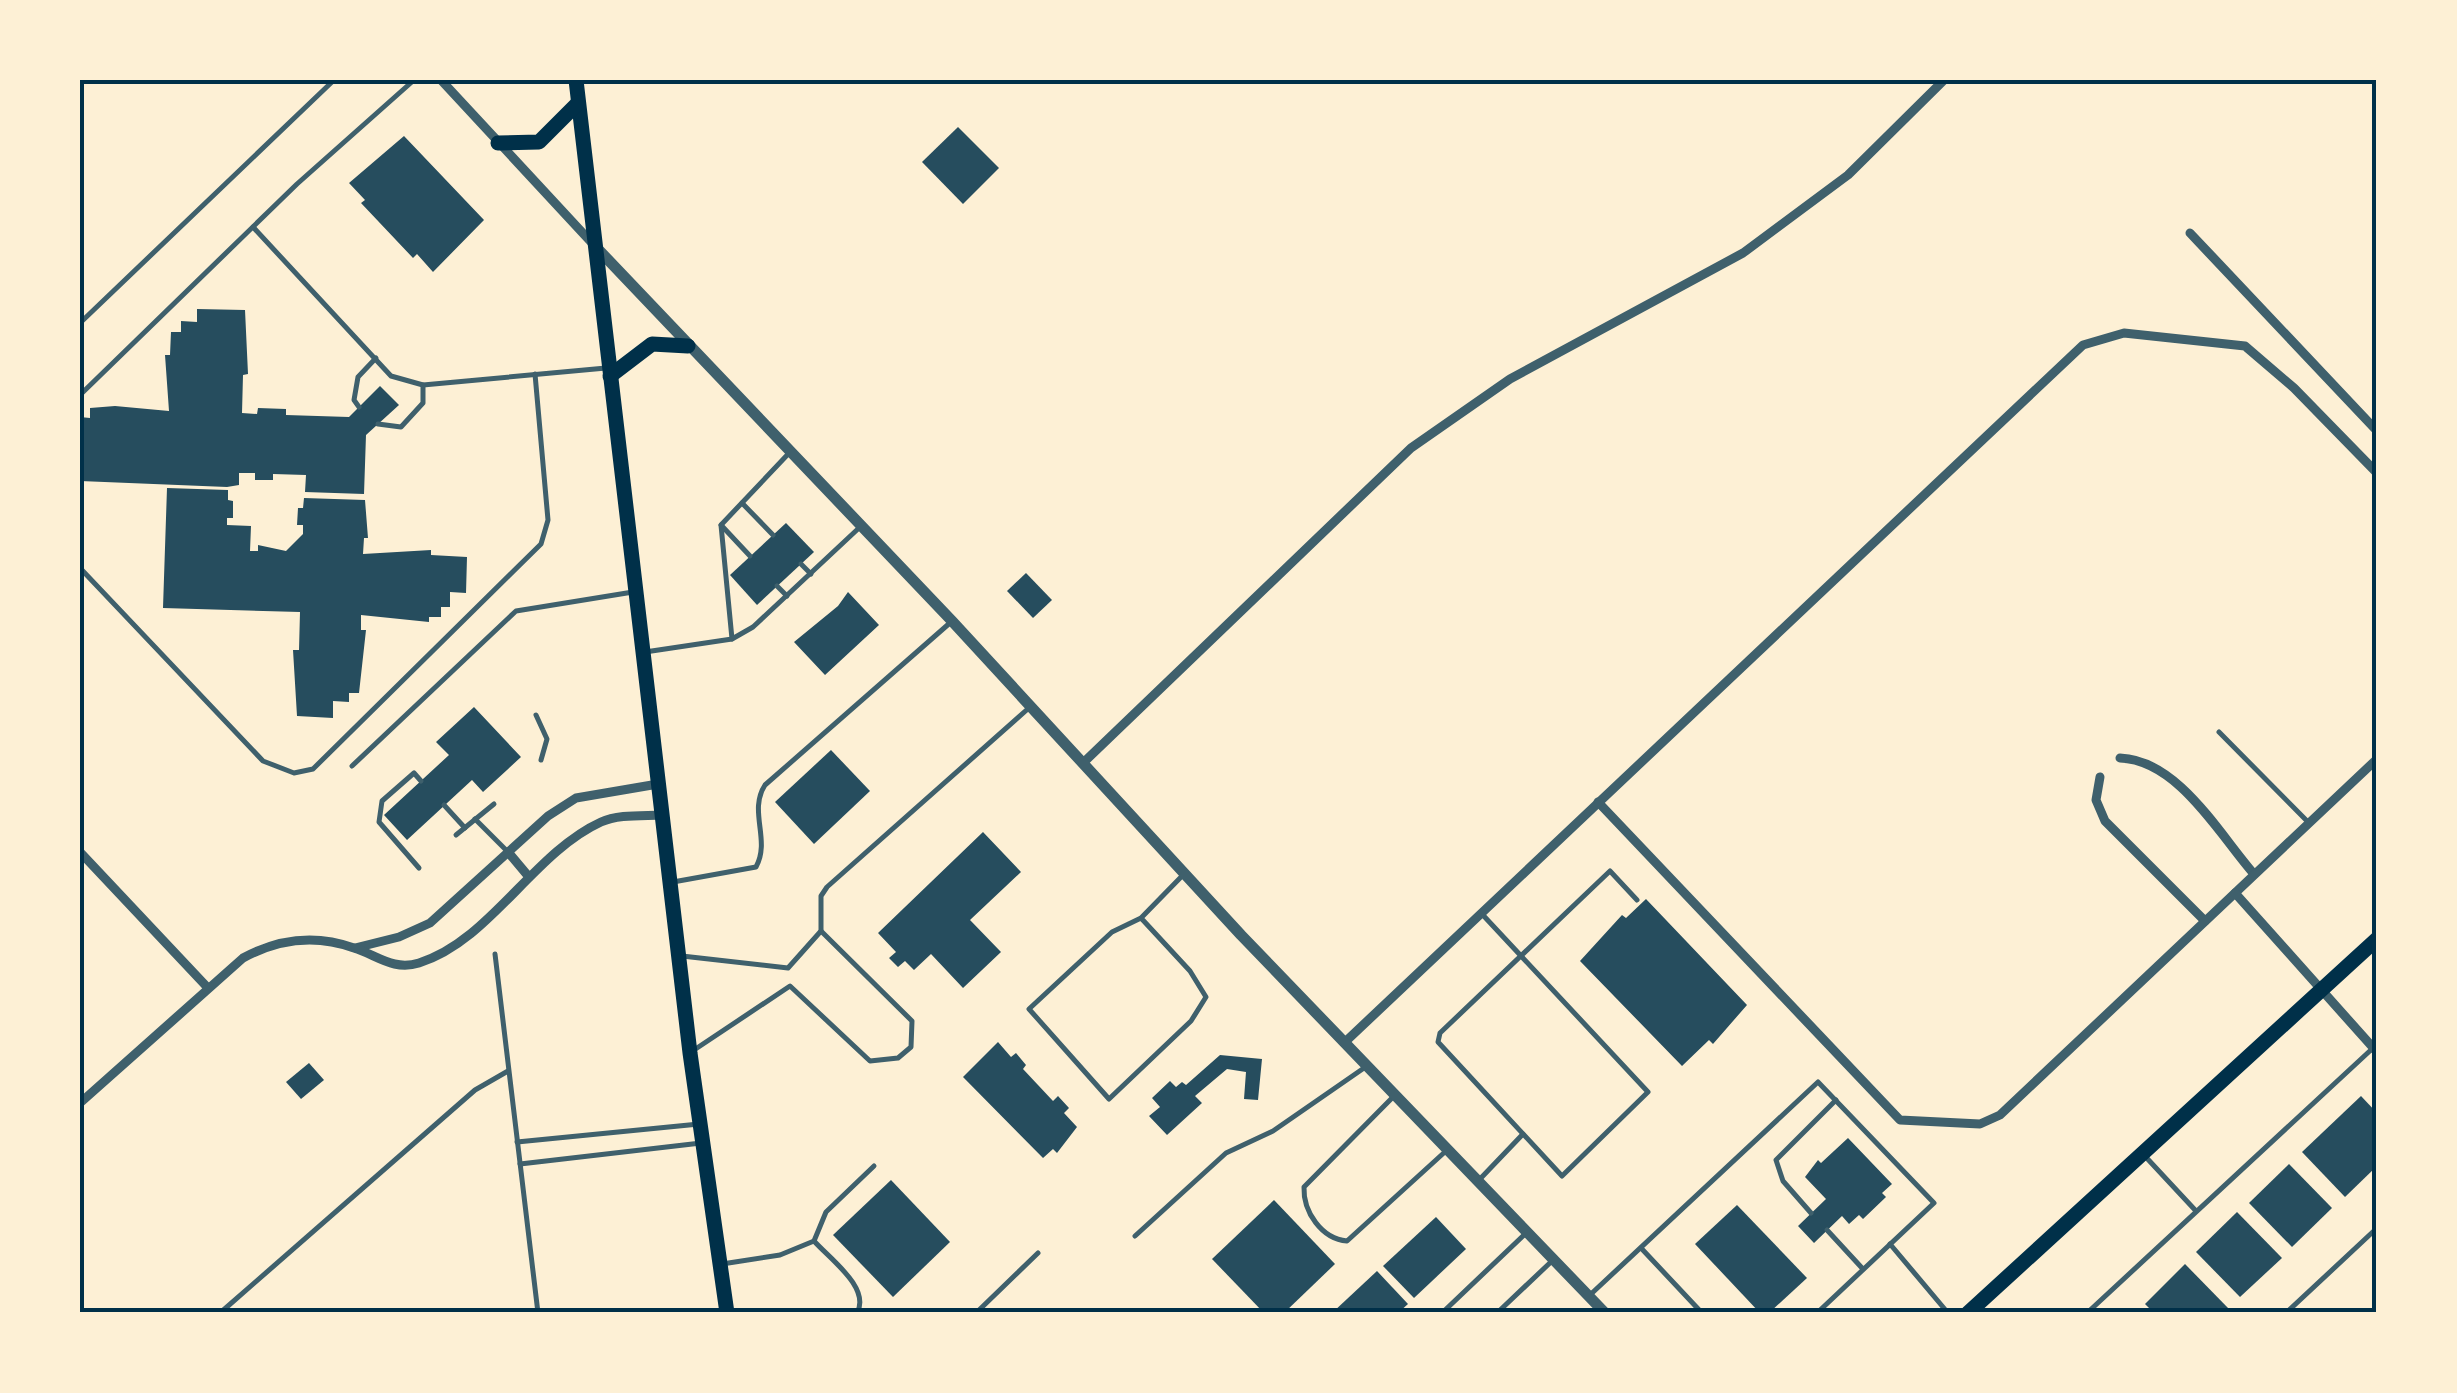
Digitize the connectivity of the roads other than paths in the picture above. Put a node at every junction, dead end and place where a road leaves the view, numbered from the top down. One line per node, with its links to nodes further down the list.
1 (320, 80): 7 (lane)
2 (334, 80): 7 (lane)
3 (414, 80): 10 (lane)
4 (441, 80): 9 (street)
5 (576, 80): 8 (main road)
6 (1944, 80): 45 (street)
7 (327, 87): 13 (lane)
8 (578, 103): 9 (main road); 12 (main road)
9 (498, 143): 12 (street)
10 (253, 227): 15 (lane); 19 (lane)
11 (2190, 232): 22 (street)
12 (594, 245): 14 (street); 16 (main road)
13 (80, 322)
14 (688, 346): 16 (main road); 23 (street)
15 (376, 358): 18 (lane); 20 (lane)
16 (610, 372): 17 (lane); 34 (main road)
17 (534, 374): 18 (lane); 31 (lane)
18 (423, 386): 21 (lane)
19 (80, 395)
20 (359, 407)
21 (378, 424)
22 (2377, 431)
23 (791, 451): 25 (lane); 27 (street)
24 (2377, 473): 50 (street)
25 (742, 503): 26 (lane); 28 (lane)
26 (720, 525): 29 (lane); 37 (lane)
27 (862, 526): 32 (lane); 36 (street)
28 (773, 535)
29 (750, 556)
30 (801, 564): 32 (lane)
31 (80, 568)
32 (811, 574): 35 (lane)
33 (777, 586): 35 (lane)
34 (636, 592): 38 (main road); 46 (lane)
35 (787, 596): 37 (lane)
36 (952, 622): 39 (street); 64 (lane)
37 (732, 638): 38 (lane)
38 (642, 652): 49 (main road)
39 (1030, 706): 45 (street); 70 (lane)
40 (536, 715): 44 (lane)
41 (2219, 732): 55 (lane)
42 (2120, 758): 62 (street)
43 (2377, 759): 55 (street)
44 (541, 760)
45 (1083, 764): 61 (street)
46 (352, 766)
47 (2100, 776): 69 (street)
48 (422, 781): 60 (lane)
49 (658, 784): 53 (main road); 59 (street)
50 (1598, 802): 67 (street); 69 (street)
51 (494, 804): 54 (lane)
52 (444, 805): 56 (lane)
53 (662, 815): 63 (street); 64 (main road)
54 (475, 819): 56 (lane); 59 (lane)
55 (2309, 823): 62 (street)
56 (465, 828): 57 (lane)
57 (456, 835)
58 (80, 852): 78 (street)
59 (508, 852): 63 (street); 72 (street)
60 (419, 868)
61 (1185, 873): 68 (lane); 80 (street)
62 (2254, 874): 65 (street)
63 (529, 877): 72 (street)
64 (670, 883): 74 (main road)
65 (2235, 893): 69 (street); 79 (street)
66 (1638, 900): 75 (lane)
67 (1481, 913): 75 (lane); 80 (street)
68 (1141, 918): 68 (lane)
69 (2205, 921)
70 (821, 931): 76 (lane); 77 (lane)
71 (2377, 939): 79 (main road)
72 (355, 948): 78 (street)
73 (495, 954): 84 (lane)
74 (680, 956): 76 (lane); 82 (main road)
75 (1521, 956): 89 (lane); 89 (lane)
76 (788, 968): 77 (lane)
77 (790, 986): 82 (lane)
78 (208, 988): 87 (street)
79 (2322, 989): 81 (street); 93 (main road)
80 (1344, 1043): 83 (street)
81 (2375, 1050): 97 (lane)
82 (690, 1053): 88 (main road)
83 (1367, 1066): 85 (street); 102 (lane)
84 (508, 1070): 90 (lane); 111 (lane)
85 (1395, 1095): 92 (street); 92 (lane)
86 (1836, 1100): 98 (lane); 104 (lane); 105 (lane)
87 (80, 1104)
88 (702, 1123): 90 (lane); 91 (main road)
89 (1522, 1134): 96 (lane)
90 (517, 1142): 94 (lane)
91 (705, 1142): 94 (lane); 108 (main road)
92 (1447, 1150): 96 (street)
93 (2142, 1154): 97 (lane); 122 (main road)
94 (520, 1164): 112 (lane)
95 (874, 1166): 103 (lane)
96 (1478, 1181): 101 (street)
97 (2196, 1211): 123 (lane)
98 (1811, 1213)
99 (2377, 1228): 124 (lane)
100 (1827, 1230): 109 (lane)
101 (1527, 1232): 107 (street); 116 (lane)
102 (1135, 1236)
103 (814, 1241): 108 (lane); 114 (lane)
104 (1890, 1244): 109 (lane); 121 (lane)
105 (1641, 1248): 110 (lane); 119 (lane)
106 (1038, 1253): 115 (lane)
107 (1553, 1259): 110 (street); 117 (lane)
108 (720, 1264): 113 (main road)
109 (1863, 1269): 120 (lane)
110 (1589, 1296): 118 (street)
111 (220, 1313)
112 (538, 1313)
113 (727, 1313)
114 (858, 1313)
115 (976, 1313)
116 (1442, 1313)
117 (1497, 1313)
118 (1605, 1313)
119 (1702, 1313)
120 (1817, 1313)
121 (1948, 1313)
122 (1968, 1313)
123 (2087, 1313)
124 (2286, 1313)

